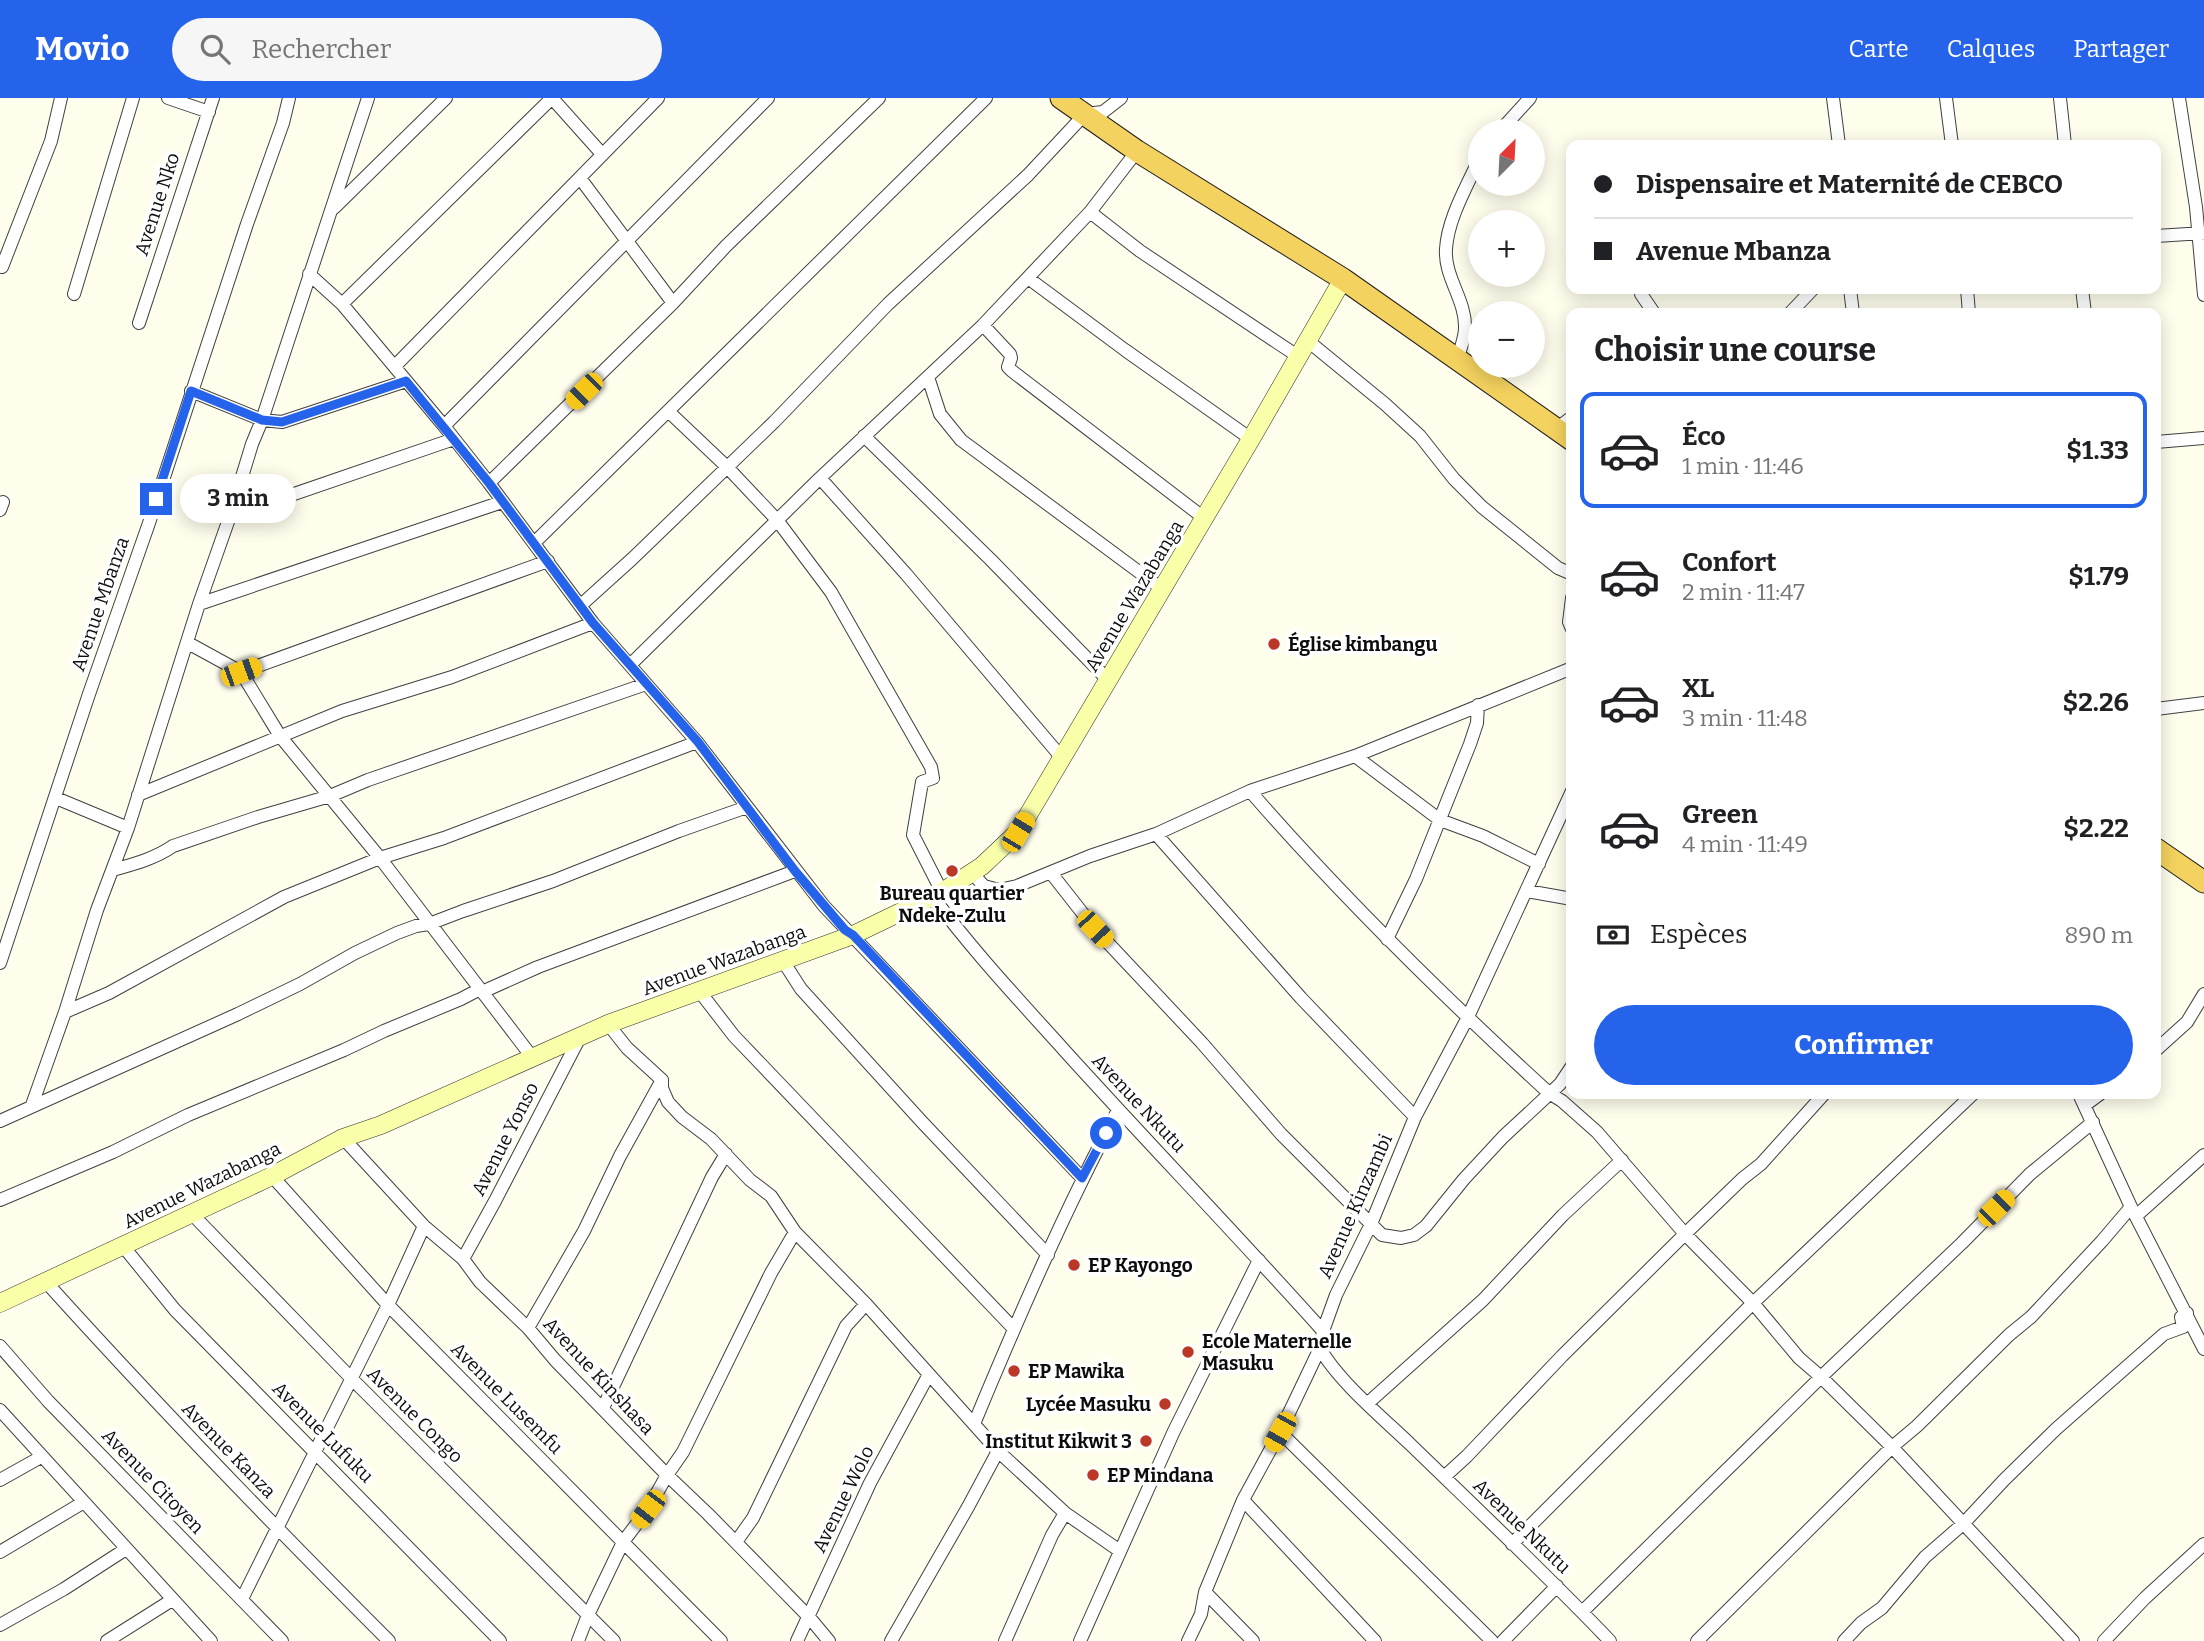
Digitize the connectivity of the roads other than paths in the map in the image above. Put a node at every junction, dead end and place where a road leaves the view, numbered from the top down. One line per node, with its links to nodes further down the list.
1 (61, 98): 35 (street)
2 (133, 98): 39 (street)
3 (168, 98): 20 (street)
4 (213, 98): 20 (street, Avenue Nko)
5 (289, 98): 55 (street, Avenue Mbanza)
6 (369, 98): 30 (street)
7 (446, 98): 30 (street)
8 (552, 98): 27 (street); 44 (street)
9 (658, 98): 27 (street)
10 (768, 98): 34 (street)
11 (879, 98): 43 (street)
12 (986, 98): 56 (street)
13 (1061, 98): 21 (highway)
14 (1121, 98): 21 (street)
15 (1530, 98): 22 (street)
16 (1833, 98): 23 (street)
17 (1946, 98): 24 (street)
18 (2060, 98): 25 (street)
19 (2179, 98): 32 (street)
20 (209, 112): 47 (street, Avenue Nko)
21 (1085, 114): 26 (highway); 65 (street)
22 (1511, 119)
23 (1838, 140)
24 (1951, 140)
25 (2064, 140)
26 (1138, 151): 31 (street); 38 (highway)
27 (602, 154): 28 (street)
28 (580, 178): 34 (street); 52 (street)
29 (1468, 186): 51 (street)
30 (332, 209): 36 (street)
31 (1090, 212): 37 (street); 50 (street)
32 (2200, 233): 33 (street); 42 (street)
33 (2161, 236)
34 (626, 239): 43 (street); 58 (street)
35 (2, 267)
36 (309, 274): 44 (street); 57 (street)
37 (1028, 278): 48 (street); 63 (street)
38 (1343, 279): 49 (main road, Avenue Wazabanga); 51 (highway)
39 (74, 294)
40 (1641, 294): 45 (street)
41 (1809, 294): 46 (street)
42 (2204, 295)
43 (673, 303): 67 (street)
44 (342, 304): 52 (street)
45 (1651, 308)
46 (1795, 308)
47 (139, 323)
48 (984, 324): 53 (street); 70 (street)
49 (1308, 341): 50 (main road, Avenue Wazabanga); 74 (street)
50 (1299, 357): 63 (main road, Avenue Wazabanga)
51 (1457, 360): 59 (highway)
52 (395, 366): 54 (street)
53 (928, 377): 60 (street); 75 (street)
54 (406, 381): 57 (street); 58 (street)
55 (191, 391): 57 (street); 95 (street, Avenue Mbanza)
56 (668, 411): 65 (street, Avenue Nkutu); 72 (street)
57 (262, 420): 69 (street)
58 (444, 426): 62 (street)
59 (1566, 429)
60 (864, 436): 66 (street); 83 (street)
61 (2204, 438): 64 (street)
62 (454, 439): 67 (street); 69 (street)
63 (1251, 439): 70 (main road, Avenue Wazabanga)
64 (2161, 442)
65 (727, 467): 71 (street, Avenue Nkutu); 77 (street)
66 (820, 478): 71 (street); 91 (street)
67 (489, 483): 68 (street)
68 (502, 502): 72 (street); 76 (street)
69 (230, 516): 76 (street)
70 (1204, 518): 75 (main road, Avenue Wazabanga)
71 (777, 520): 80 (street); 110 (street, Avenue Nkutu)
72 (534, 543): 73 (street)
73 (548, 561): 77 (street); 82 (street)
74 (1566, 571)
75 (1162, 589): 83 (main road, Avenue Wazabanga)
76 (199, 604): 79 (street)
77 (581, 606): 78 (street)
78 (593, 623): 80 (street); 88 (street)
79 (188, 643): 82 (street); 93 (street)
80 (630, 665): 84 (street)
81 (1566, 670): 86 (street)
82 (241, 672): 88 (street)
83 (1108, 680): 91 (main road, Avenue Wazabanga)
84 (646, 684): 89 (street); 94 (street)
85 (2204, 703): 87 (street)
86 (1478, 705): 90 (street); 98 (street)
87 (2161, 708)
88 (280, 736): 93 (street); 94 (street)
89 (698, 742): 97 (street); 102 (street)
90 (1355, 757): 92 (street); 98 (street)
91 (1062, 758): 106 (main road, Avenue Wazabanga)
92 (1250, 791): 100 (street); 114 (street)
93 (138, 795): 99 (street)
94 (330, 796): 102 (street); 104 (street)
95 (56, 798): 99 (street); 116 (street, Avenue Mbanza)
96 (1566, 803): 103 (street, Avenue Kinzambi)
97 (747, 807): 105 (street); 112 (street)
98 (1440, 820): 103 (street); 114 (street)
99 (128, 828): 104 (street)
100 (1156, 834): 107 (street); 134 (street)
101 (2161, 852): 108 (highway)
102 (380, 858): 112 (street); 120 (street)
103 (1539, 864): 109 (street, Avenue Kinzambi)
104 (113, 870): 120 (street)
105 (795, 871): 113 (street); 117 (street)
106 (972, 873): 107 (street); 110 (main road, Avenue Wazabanga)
107 (1051, 873): 146 (street)
108 (2204, 882)
109 (1527, 891): 111 (street); 121 (street, Avenue Kinzambi)
110 (938, 895): 113 (main road, Avenue Wazabanga); 133 (street, Avenue Nkutu)
111 (1566, 898)
112 (429, 924): 117 (street); 132 (street)
113 (853, 935): 115 (main road, Avenue Wazabanga); 142 (street)
114 (1387, 939): 121 (street)
115 (783, 961): 118 (main road, Avenue Wazabanga); 151 (street)
116 (0, 963)
117 (481, 990): 125 (street); 143 (street)
118 (700, 992): 122 (main road, Avenue Wazabanga); 161 (street)
119 (2204, 994): 124 (street)
120 (65, 1012): 132 (street)
121 (1467, 1019): 128 (street); 134 (street, Avenue Kinzambi)
122 (608, 1024): 123 (main road, Avenue Wazabanga); 127 (street)
123 (580, 1037): 125 (main road, Avenue Wazabanga); 152 (street, Avenue Yonso)
124 (2161, 1045)
125 (532, 1057): 137 (main road, Avenue Wazabanga)
126 (1566, 1075): 128 (street)
127 (662, 1080): 138 (street); 160 (street)
128 (1549, 1093): 140 (street); 146 (street)
129 (1820, 1099): 149 (street)
130 (1968, 1099): 156 (street)
131 (2082, 1099): 136 (street)
132 (32, 1105): 135 (street)
133 (1118, 1110): 142 (street); 153 (street, Avenue Nkutu)
134 (1415, 1117): 146 (street, Avenue Kinzambi)
135 (0, 1121)
136 (2093, 1122): 144 (street); 168 (street)
137 (342, 1138): 141 (main road, Avenue Wazabanga); 147 (street, Avenue Kinshasa)
138 (726, 1154): 148 (street); 170 (street)
139 (2204, 1156): 144 (street)
140 (1622, 1160): 149 (street); 169 (street)
141 (272, 1176): 145 (main road, Avenue Wazabanga); 158 (street, Avenue Lusemfu)
142 (1082, 1178): 151 (street)
143 (0, 1200)
144 (2133, 1211): 159 (street); 174 (street)
145 (192, 1214): 150 (main road, Avenue Wazabanga); 167 (street, Avenue Congo)
146 (1371, 1224): 162 (street, Avenue Kinzambi)
147 (424, 1226): 152 (street, Avenue Kinshasa); 158 (street)
148 (795, 1232): 157 (street); 178 (street)
149 (1685, 1234): 156 (street); 179 (street)
150 (123, 1246): 154 (main road, Avenue Wazabanga); 175 (street, Avenue Lufuku)
151 (1048, 1255): 161 (street)
152 (463, 1259): 160 (street, Avenue Kinshasa)
153 (1259, 1260): 162 (street, Avenue Nkutu); 191 (street)
154 (46, 1282): 155 (main road, Avenue Wazabanga); 185 (street, Avenue Kanza)
155 (0, 1303)
156 (1754, 1303): 168 (street); 188 (street)
157 (866, 1304): 166 (street); 187 (street)
158 (388, 1305): 167 (street); 186 (street, Avenue Lusemfu)
159 (2187, 1313): 165 (street); 184 (street)
160 (528, 1328): 170 (street, Avenue Kinshasa)
161 (1014, 1329): 172 (street)
162 (1323, 1331): 164 (street, Avenue Kinzambi)
163 (0, 1346): 195 (street, Avenue Citoyen)
164 (1320, 1348): 169 (street, Avenue Nkutu); 173 (street, Avenue Kinzambi)
165 (2204, 1349)
166 (928, 1376): 172 (street); 199 (street, Avenue Wolo)
167 (350, 1377): 175 (street); 198 (street, Avenue Congo)
168 (1821, 1377): 174 (street); 197 (street)
169 (1368, 1404): 179 (street, Avenue Nkutu)
170 (603, 1408): 178 (street, Avenue Kinshasa)
171 (0, 1410): 177 (street)
172 (974, 1424): 176 (street)
173 (1280, 1432): 181 (street, Avenue Kinzambi); 217 (street)
174 (1892, 1447): 184 (street); 220 (street)
175 (314, 1451): 185 (street); 205 (street, Avenue Lufuku)
176 (998, 1451): 183 (street); 211 (street)
177 (41, 1457): 180 (street); 182 (street)
178 (667, 1475): 186 (street); 187 (street, Avenue Kinshasa)
179 (1444, 1477): 188 (street, Avenue Nkutu)
180 (0, 1480)
181 (1242, 1500): 194 (street, Avenue Kinzambi); 216 (street)
182 (84, 1502): 190 (street); 192 (street)
183 (1065, 1513): 191 (street); 212 (street)
184 (1963, 1524): 221 (street); 222 (street)
185 (277, 1529): 195 (street); 204 (street, Avenue Kanza)
186 (623, 1542): 198 (street); 208 (street, Avenue Lusemfu)
187 (736, 1542): 199 (street, Avenue Kinshasa)
188 (1512, 1544): 193 (street, Avenue Nkutu)
189 (2204, 1544): 223 (street)
190 (126, 1549): 196 (street); 200 (street)
191 (1120, 1551): 213 (street)
192 (0, 1552)
193 (1557, 1586): 197 (street, Avenue Nkutu); 218 (street)
194 (1205, 1592): 214 (street, Avenue Kinzambi); 215 (street)
195 (242, 1599): 203 (street, Avenue Citoyen)
196 (172, 1600): 201 (street); 202 (street)
197 (1582, 1612): 219 (street, Avenue Nkutu)
198 (588, 1615): 206 (street); 207 (street, Avenue Congo)
199 (809, 1617): 209 (street, Avenue Wolo); 210 (street, Avenue Kinshasa)
200 (0, 1625)
201 (107, 1641)
202 (211, 1641)
203 (282, 1641)
204 (389, 1641)
205 (500, 1641)
206 (578, 1641)
207 (614, 1641)
208 (721, 1641)
209 (797, 1641)
210 (828, 1641)
211 (891, 1641)
212 (1005, 1641)
213 (1080, 1641)
214 (1188, 1641)
215 (1253, 1641)
216 (1375, 1641)
217 (1492, 1641)
218 (1503, 1641)
219 (1610, 1641)
220 (1697, 1641)
221 (1844, 1641)
222 (2073, 1641)
223 (2104, 1641)

